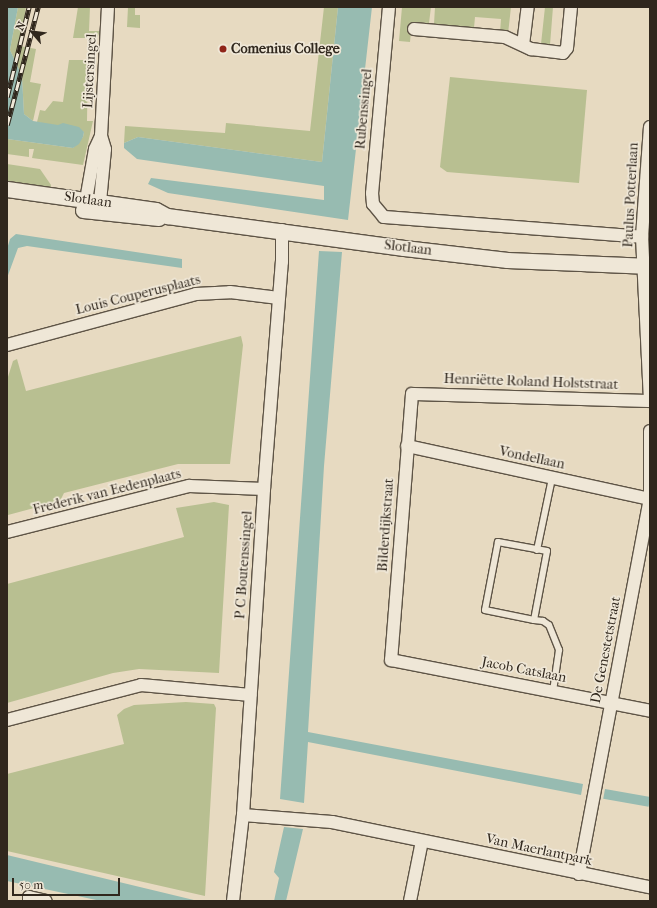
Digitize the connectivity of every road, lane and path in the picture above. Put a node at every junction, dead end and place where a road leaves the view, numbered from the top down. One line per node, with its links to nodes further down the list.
1 (108, 7): 10 (street, Lijstersingel)
2 (389, 7): 11 (street, Rubenssingel)
3 (528, 7): 6 (street)
4 (571, 7): 6 (street)
5 (414, 29): 6 (street)
6 (524, 45)
7 (650, 127): 13 (street, Paulus Potterlaan)
8 (7, 189): 10 (street, Slotlaan)
9 (7, 200): 10 (street, Slotlaan)
10 (93, 204): 12 (street, Slotlaan)
11 (378, 212): 13 (street, Slotlaan)
12 (282, 230): 14 (street, Slotlaan); 15 (street, P C Boutenssingel)
13 (645, 240): 14 (street, Paulus Potterlaan)
14 (646, 265): 17 (street)
15 (279, 298): 16 (street, Louis Couperusplaats); 24 (street, P C Boutenssingel)
16 (7, 345)
17 (650, 383): 19 (street)
18 (412, 394): 20 (street, Henriëtte Roland Holststraat); 22 (street, Bilderdijkstraat)
19 (650, 398)
20 (650, 401)
21 (650, 431): 25 (street, De Genestetstraat)
22 (407, 446): 23 (street, Vondellaan); 29 (street, Bilderdijkstraat)
23 (552, 478): 25 (street, Vondellaan); 27 (lane)
24 (264, 489): 26 (street, Frederik van Eedenplaats); 31 (street, P C Boutenssingel)
25 (650, 499): 32 (street, De Genestetstraat)
26 (7, 532)
27 (537, 550): 28 (lane); 28 (lane)
28 (534, 620): 30 (lane)
29 (391, 660): 30 (street, Jacob Catslaan)
30 (553, 691): 32 (street, Jacob Catslaan)
31 (251, 695): 34 (street); 35 (street, P C Boutenssingel)
32 (611, 703): 33 (street, Jacob Catslaan); 37 (street, De Genestetstraat)
33 (650, 711)
34 (7, 720)
35 (243, 815): 36 (street, Van Maerlantpark); 41 (street, P C Boutenssingel)
36 (422, 841): 37 (street, Van Maerlantpark); 42 (street)
37 (580, 874): 38 (street, Van Maerlantpark)
38 (650, 887)
39 (28, 901): 40 (street)
40 (46, 901)
41 (233, 901)
42 (410, 901)

